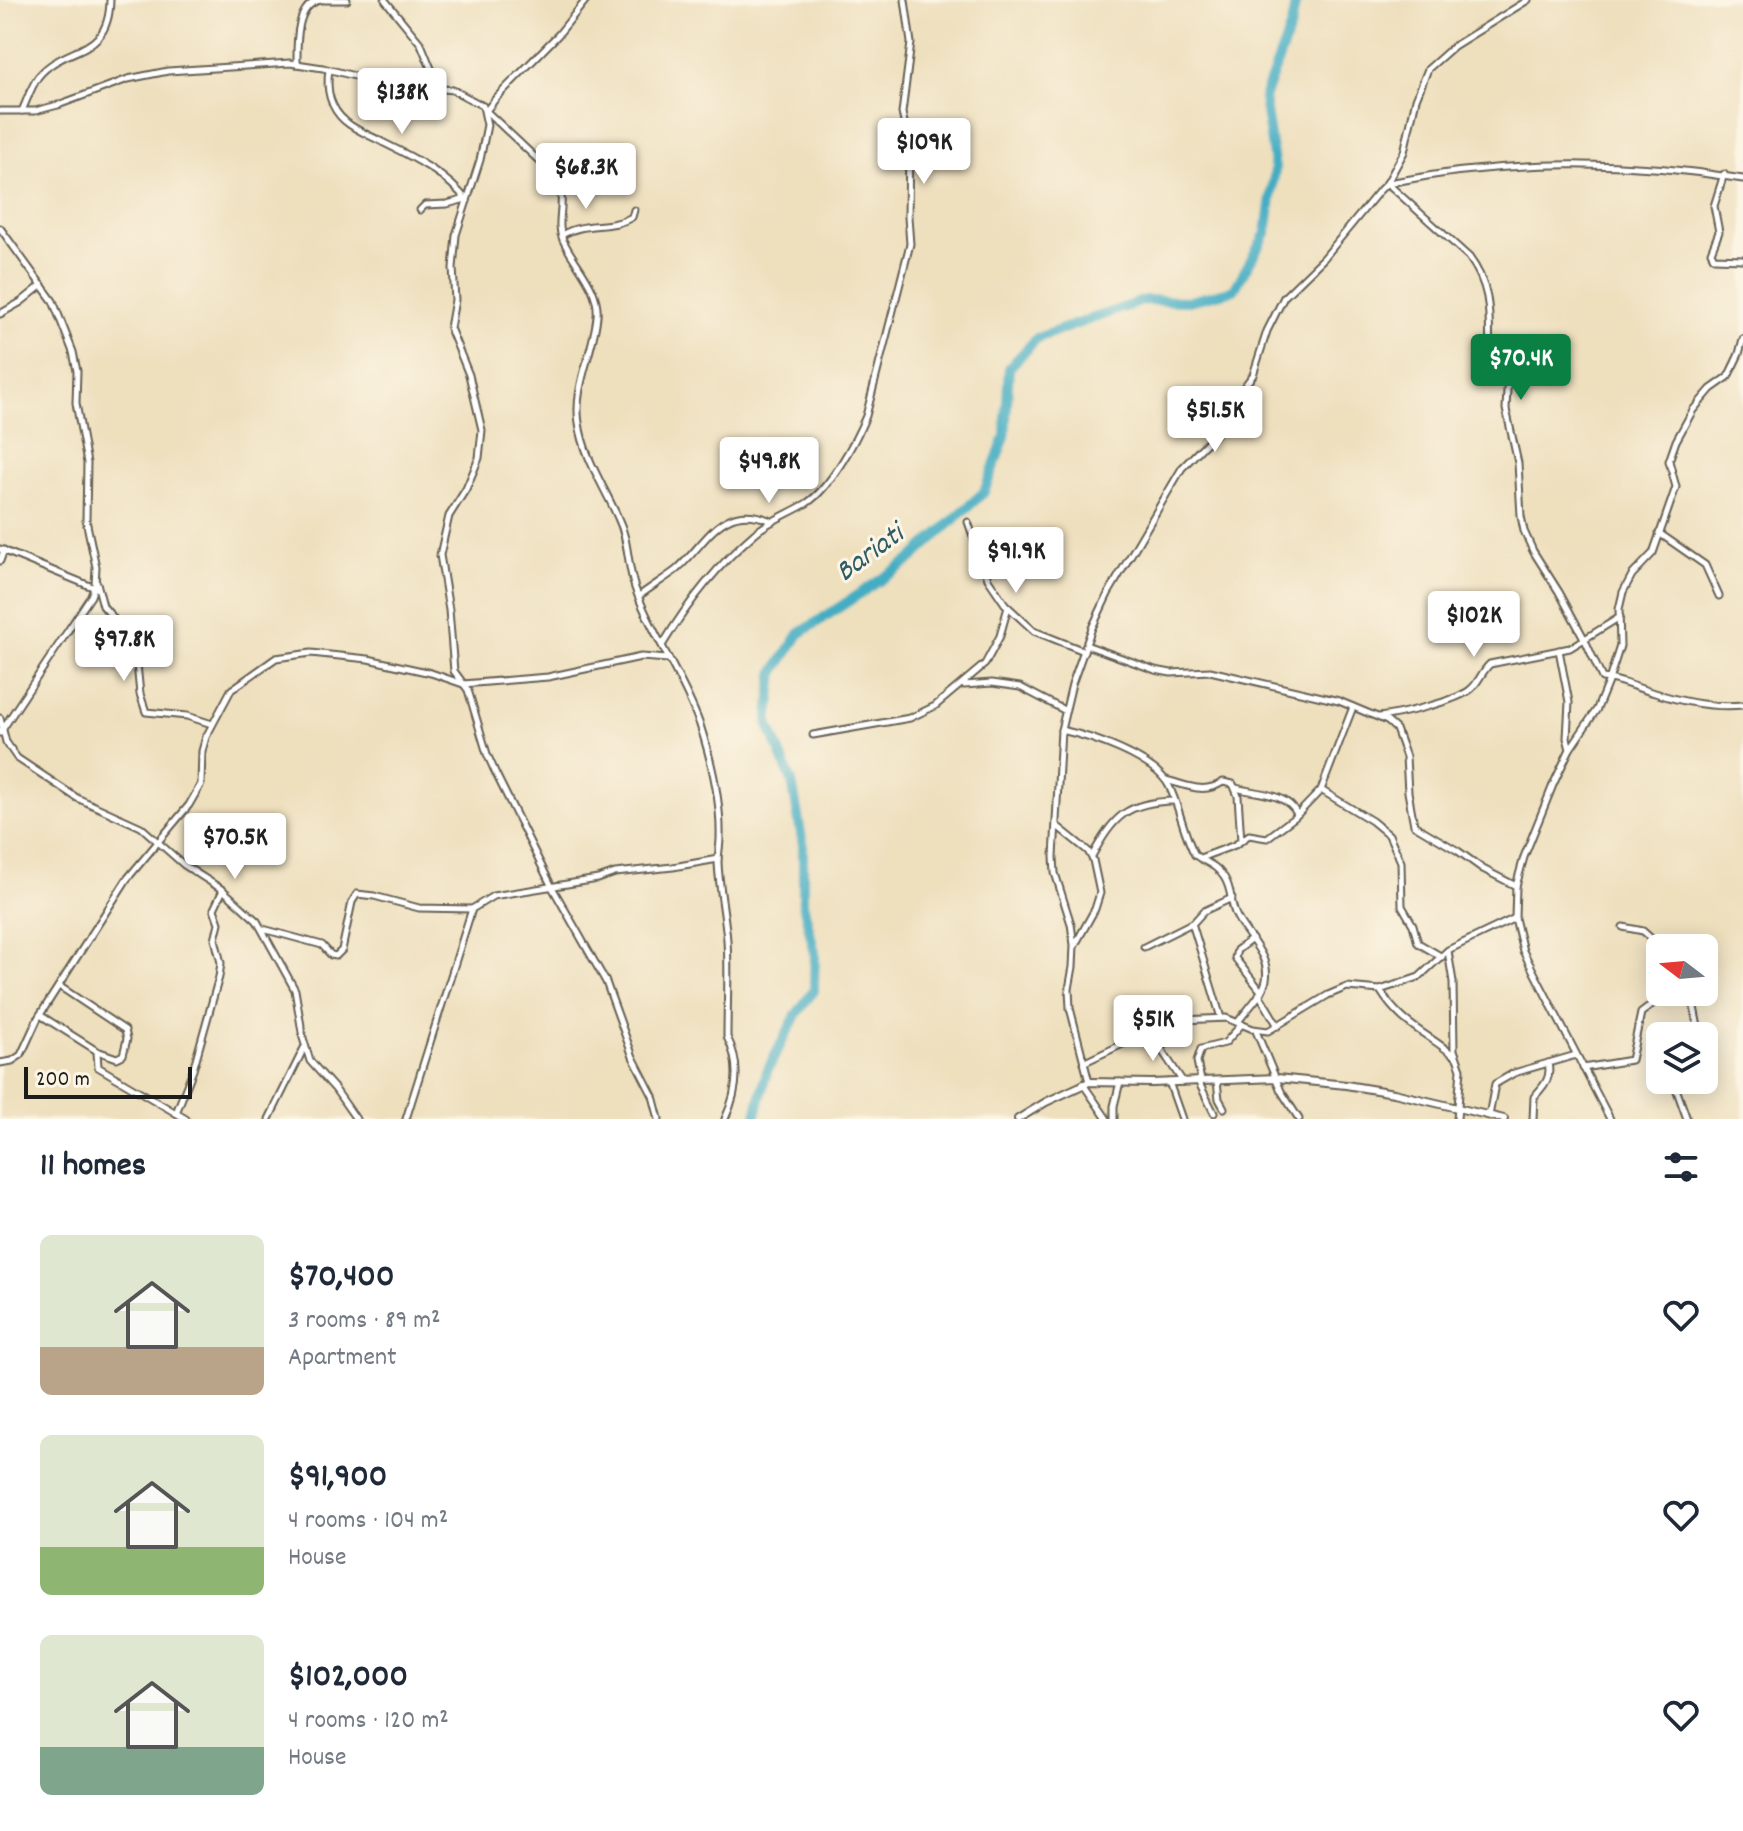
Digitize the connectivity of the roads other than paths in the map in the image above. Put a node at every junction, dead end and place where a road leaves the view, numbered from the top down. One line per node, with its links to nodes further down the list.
1 (110, 0): 13 (street)
2 (323, 0): 3 (street); 8 (street)
3 (347, 0)
4 (385, 0): 10 (street)
5 (586, 0): 11 (street)
6 (905, 0): 26 (street)
7 (1528, 0): 16 (street)
8 (297, 64): 9 (street); 13 (street)
9 (329, 70): 10 (street); 17 (street)
10 (439, 88): 11 (street)
11 (485, 110): 17 (street); 21 (street)
12 (0, 111): 13 (street)
13 (22, 111)
14 (1724, 174): 15 (street); 16 (street); 22 (street)
15 (1743, 179)
16 (1387, 183): 37 (street); 39 (street)
17 (467, 200): 18 (street); 43 (street)
18 (420, 210)
19 (634, 210): 21 (street)
20 (0, 228): 23 (street)
21 (562, 235): 33 (street)
22 (1743, 259)
23 (42, 285): 24 (street); 31 (street)
24 (0, 314)
25 (1743, 339): 28 (street)
26 (770, 521): 33 (street); 38 (street)
27 (968, 522): 35 (street)
28 (1659, 532): 34 (street); 36 (street)
29 (2, 550): 30 (street); 32 (street)
30 (0, 561)
31 (96, 578): 32 (street); 50 (street)
32 (95, 588): 51 (street)
33 (639, 596): 38 (street)
34 (1719, 596)
35 (1008, 607): 39 (street); 44 (street)
36 (1620, 617): 37 (street); 42 (street)
37 (1585, 640): 40 (street); 42 (street)
38 (663, 644): 41 (street)
39 (1085, 648): 46 (street); 47 (street)
40 (1559, 650): 48 (street); 54 (street)
41 (668, 659): 43 (street); 64 (street)
42 (1610, 677): 45 (street); 54 (street)
43 (463, 684): 50 (street); 67 (street)
44 (963, 685): 47 (street); 53 (street)
45 (1743, 705)
46 (1353, 707): 48 (street); 57 (street)
47 (1064, 710): 52 (street)
48 (1378, 717): 66 (street)
49 (0, 718): 51 (street)
50 (212, 724): 62 (street)
51 (2, 730): 62 (street)
52 (1061, 730): 55 (street); 60 (street)
53 (813, 735)
54 (1570, 749): 66 (street)
55 (1166, 780): 56 (street); 58 (street)
56 (1236, 788): 59 (street); 61 (street)
57 (1321, 790): 59 (street); 80 (street)
58 (1174, 801): 63 (street); 65 (street)
59 (1297, 814): 61 (street)
60 (1056, 826): 63 (street); 78 (street)
61 (1241, 841): 65 (street)
62 (158, 842): 68 (street); 81 (street)
63 (1092, 857): 78 (street)
64 (718, 859): 67 (street); 117 (street)
65 (1199, 859): 69 (street)
66 (1516, 886): 71 (street)
67 (552, 887): 70 (street); 116 (street)
68 (223, 890): 74 (street); 109 (street)
69 (1232, 898): 72 (street); 76 (street)
70 (472, 909): 74 (street); 115 (street)
71 (1515, 918): 79 (street); 93 (street)
72 (1192, 923): 77 (street); 86 (street)
73 (1623, 927): 75 (street)
74 (263, 929): 91 (street)
75 (1646, 934)
76 (1252, 939): 83 (street); 83 (street)
77 (1144, 947)
78 (1074, 948): 95 (street)
79 (1448, 950): 80 (street); 94 (street)
80 (1442, 957): 82 (street)
81 (59, 986): 85 (street); 92 (street)
82 (1380, 990): 88 (street); 94 (street)
83 (1260, 992): 87 (street); 88 (street)
84 (1648, 1006): 98 (street)
85 (40, 1015): 92 (street); 96 (street)
86 (1221, 1018): 87 (street); 89 (street)
87 (1240, 1023): 90 (street); 100 (street)
88 (1278, 1026): 90 (street)
89 (1154, 1029): 95 (street); 104 (street)
90 (1255, 1030): 99 (street)
91 (304, 1046): 113 (street); 114 (street)
92 (97, 1051): 109 (street)
93 (1576, 1055): 97 (street); 98 (street)
94 (1456, 1057): 108 (street)
95 (1085, 1062): 105 (street)
96 (0, 1063)
97 (1548, 1063): 111 (street); 125 (street)
98 (1583, 1068): 126 (street)
99 (1277, 1078): 101 (street); 108 (street); 122 (street)
100 (1200, 1081): 101 (street); 104 (street); 110 (street)
101 (1217, 1081): 107 (street)
102 (1120, 1082): 103 (street); 105 (street); 120 (street)
103 (1169, 1082): 104 (street); 121 (street)
104 (1183, 1082)
105 (1086, 1083): 118 (street); 119 (street)
106 (1678, 1094): 127 (street)
107 (1224, 1108)
108 (1458, 1110): 111 (street); 123 (street)
109 (176, 1113): 112 (street)
110 (1214, 1113)
111 (1489, 1116): 124 (street)
112 (186, 1119)
113 (269, 1119)
114 (356, 1119)
115 (406, 1119)
116 (659, 1119)
117 (725, 1119)
118 (1018, 1119)
119 (1107, 1119)
120 (1114, 1119)
121 (1182, 1119)
122 (1299, 1119)
123 (1457, 1119)
124 (1504, 1119)
125 (1533, 1119)
126 (1610, 1119)
127 (1687, 1119)

